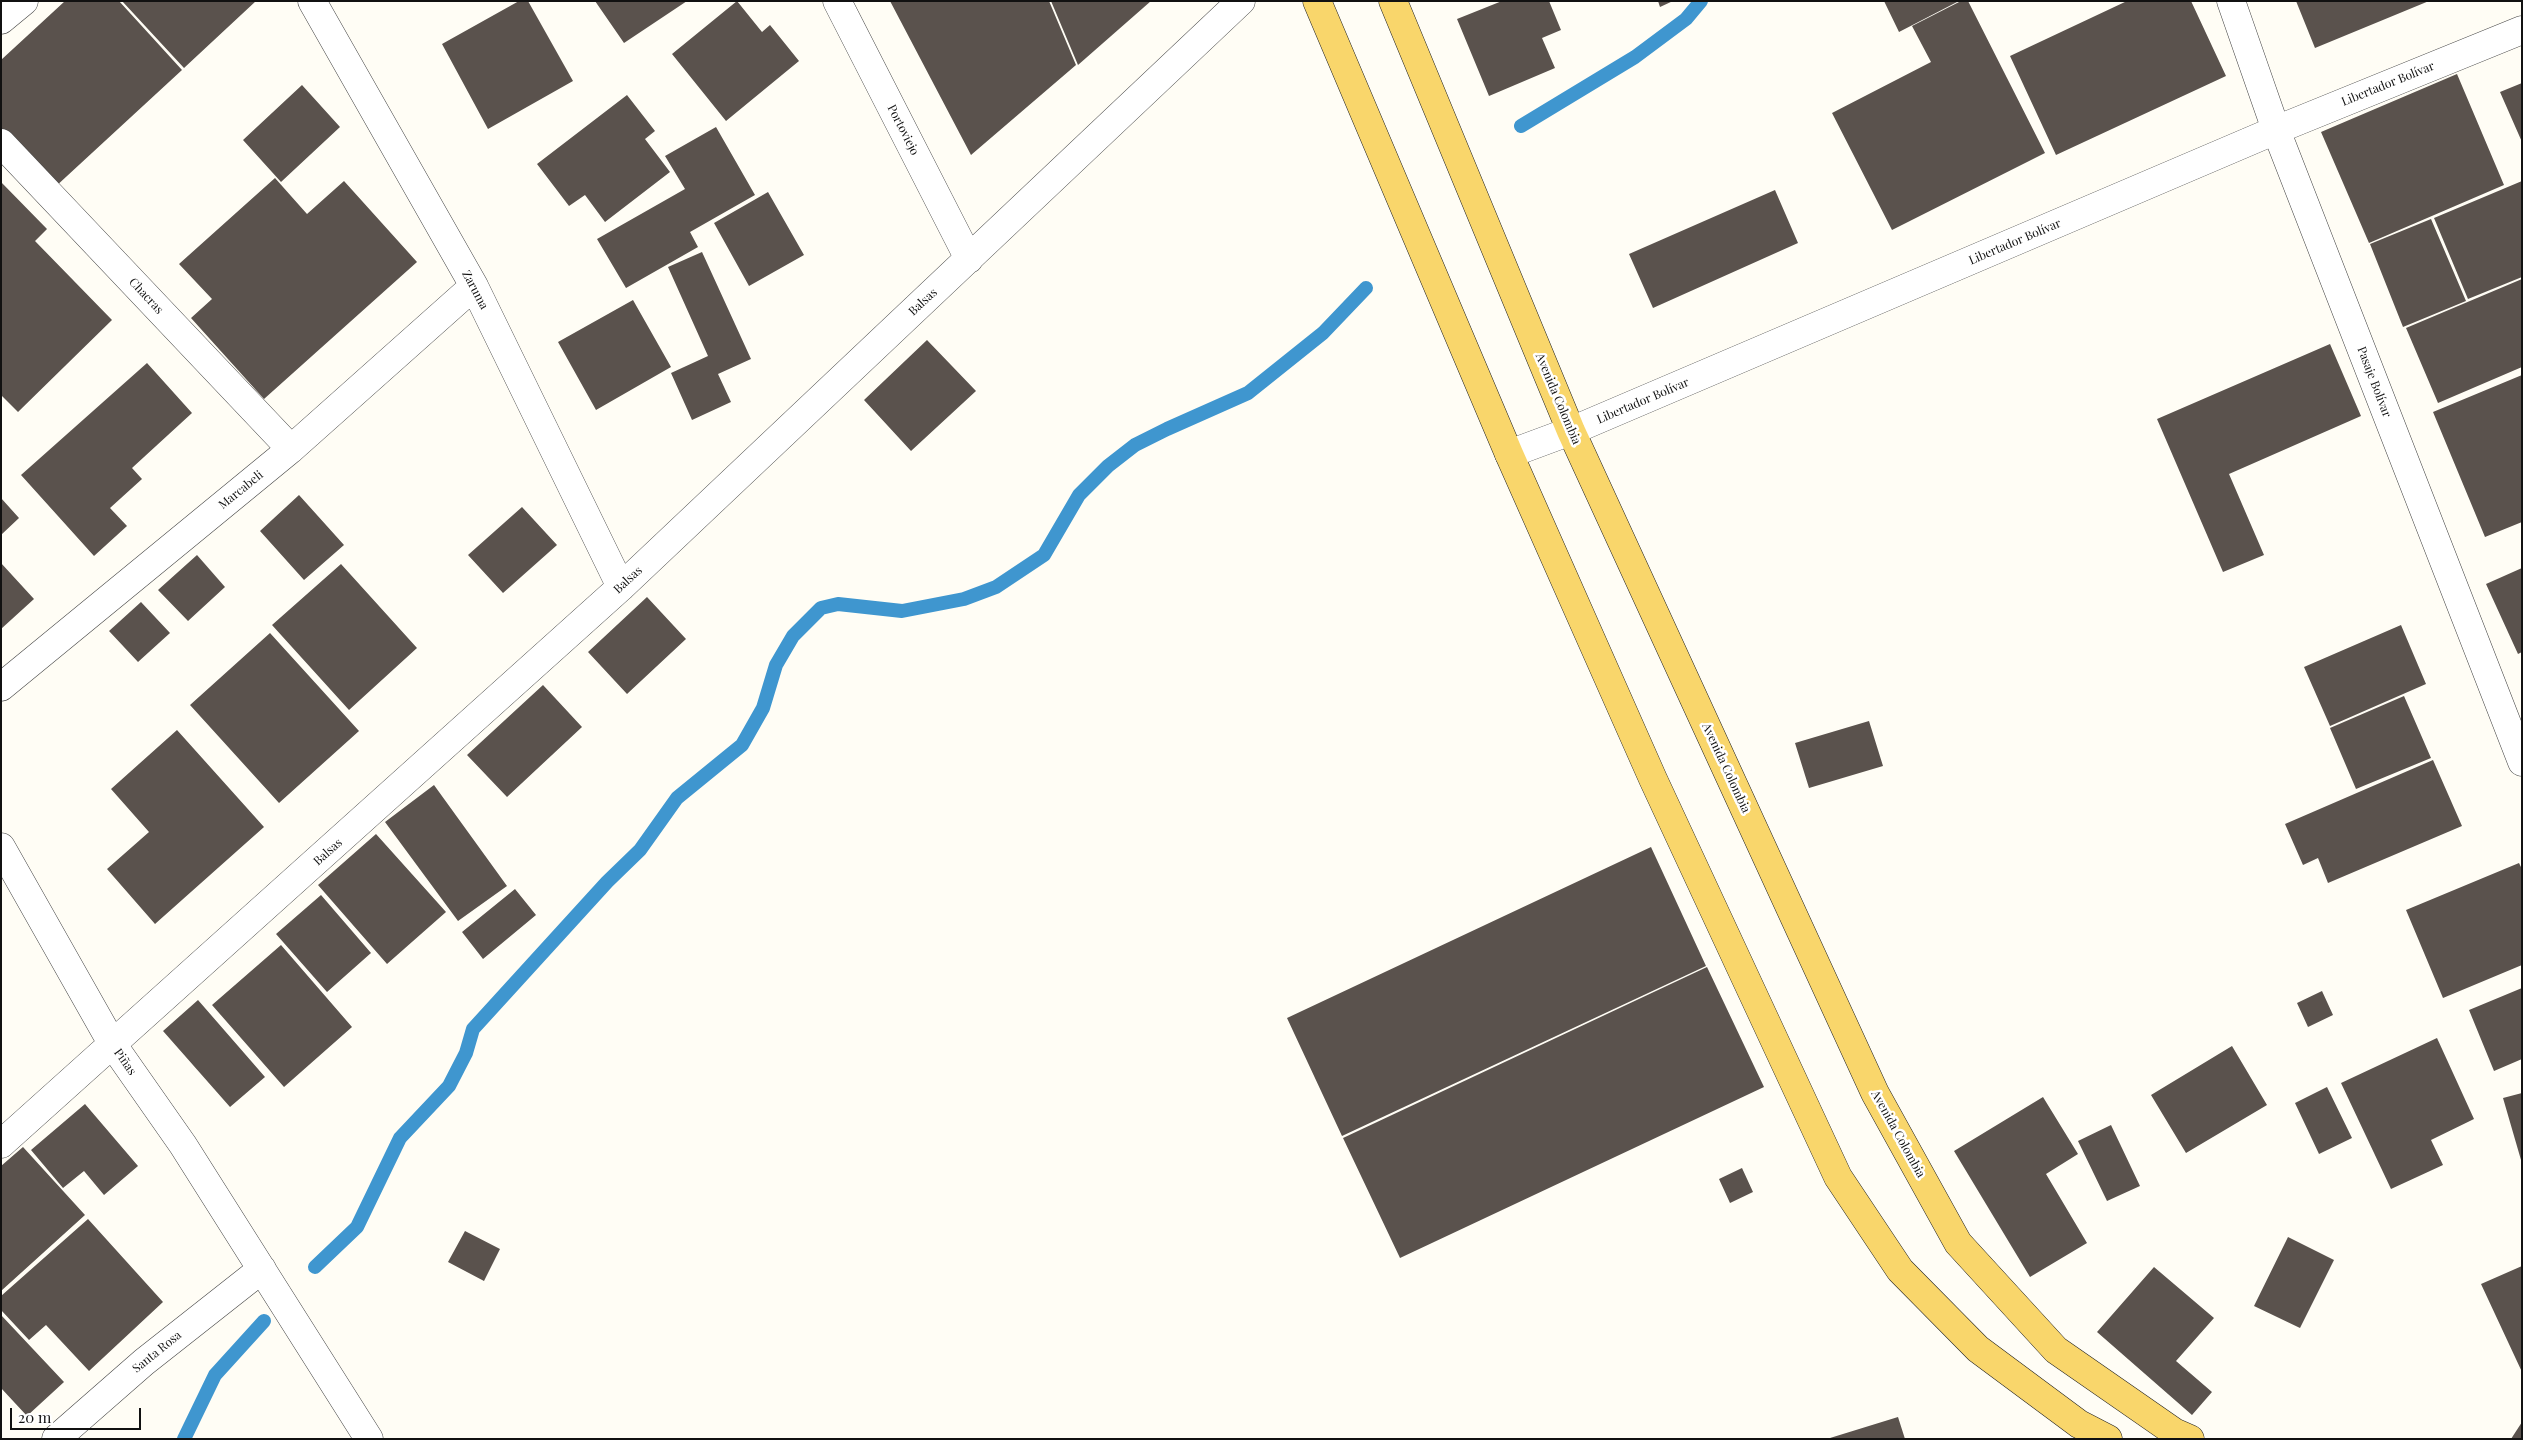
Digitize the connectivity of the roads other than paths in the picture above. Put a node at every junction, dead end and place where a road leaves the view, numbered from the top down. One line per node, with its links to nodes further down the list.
1 (24, 1): 8 (street)
2 (312, 1): 13 (street, Zaruma)
3 (837, 1): 12 (street, Portoviejo)
4 (1241, 1): 12 (street, Balsas)
5 (1317, 1): 16 (main road)
6 (1392, 1): 14 (main road, Avenida Colombia)
7 (2231, 1): 10 (street, Pasaje Bolívar)
8 (1, 20)
9 (2522, 30): 10 (street, Libertador Bolívar)
10 (2276, 130): 14 (street, Libertador Bolívar); 19 (street, Pasaje Bolívar)
11 (1, 143): 15 (street, Chacras)
12 (969, 259): 17 (street, Balsas)
13 (474, 286): 15 (street, Marcabeli); 17 (street, Zaruma)
14 (1571, 431): 16 (street, Libertador Bolívar); 27 (main road, Avenida Colombia)
15 (291, 449): 18 (street, Marcabeli)
16 (1508, 454): 26 (main road)
17 (621, 587): 21 (street, Balsas)
18 (1, 687)
19 (2522, 762)
20 (1, 846): 21 (street, Piñas)
21 (113, 1045): 22 (street, Balsas); 23 (street, Piñas)
22 (1, 1144)
23 (262, 1269): 24 (street, Santa Rosa); 25 (street, Piñas)
24 (56, 1439)
25 (369, 1439)
26 (2108, 1439)
27 (2190, 1439)

